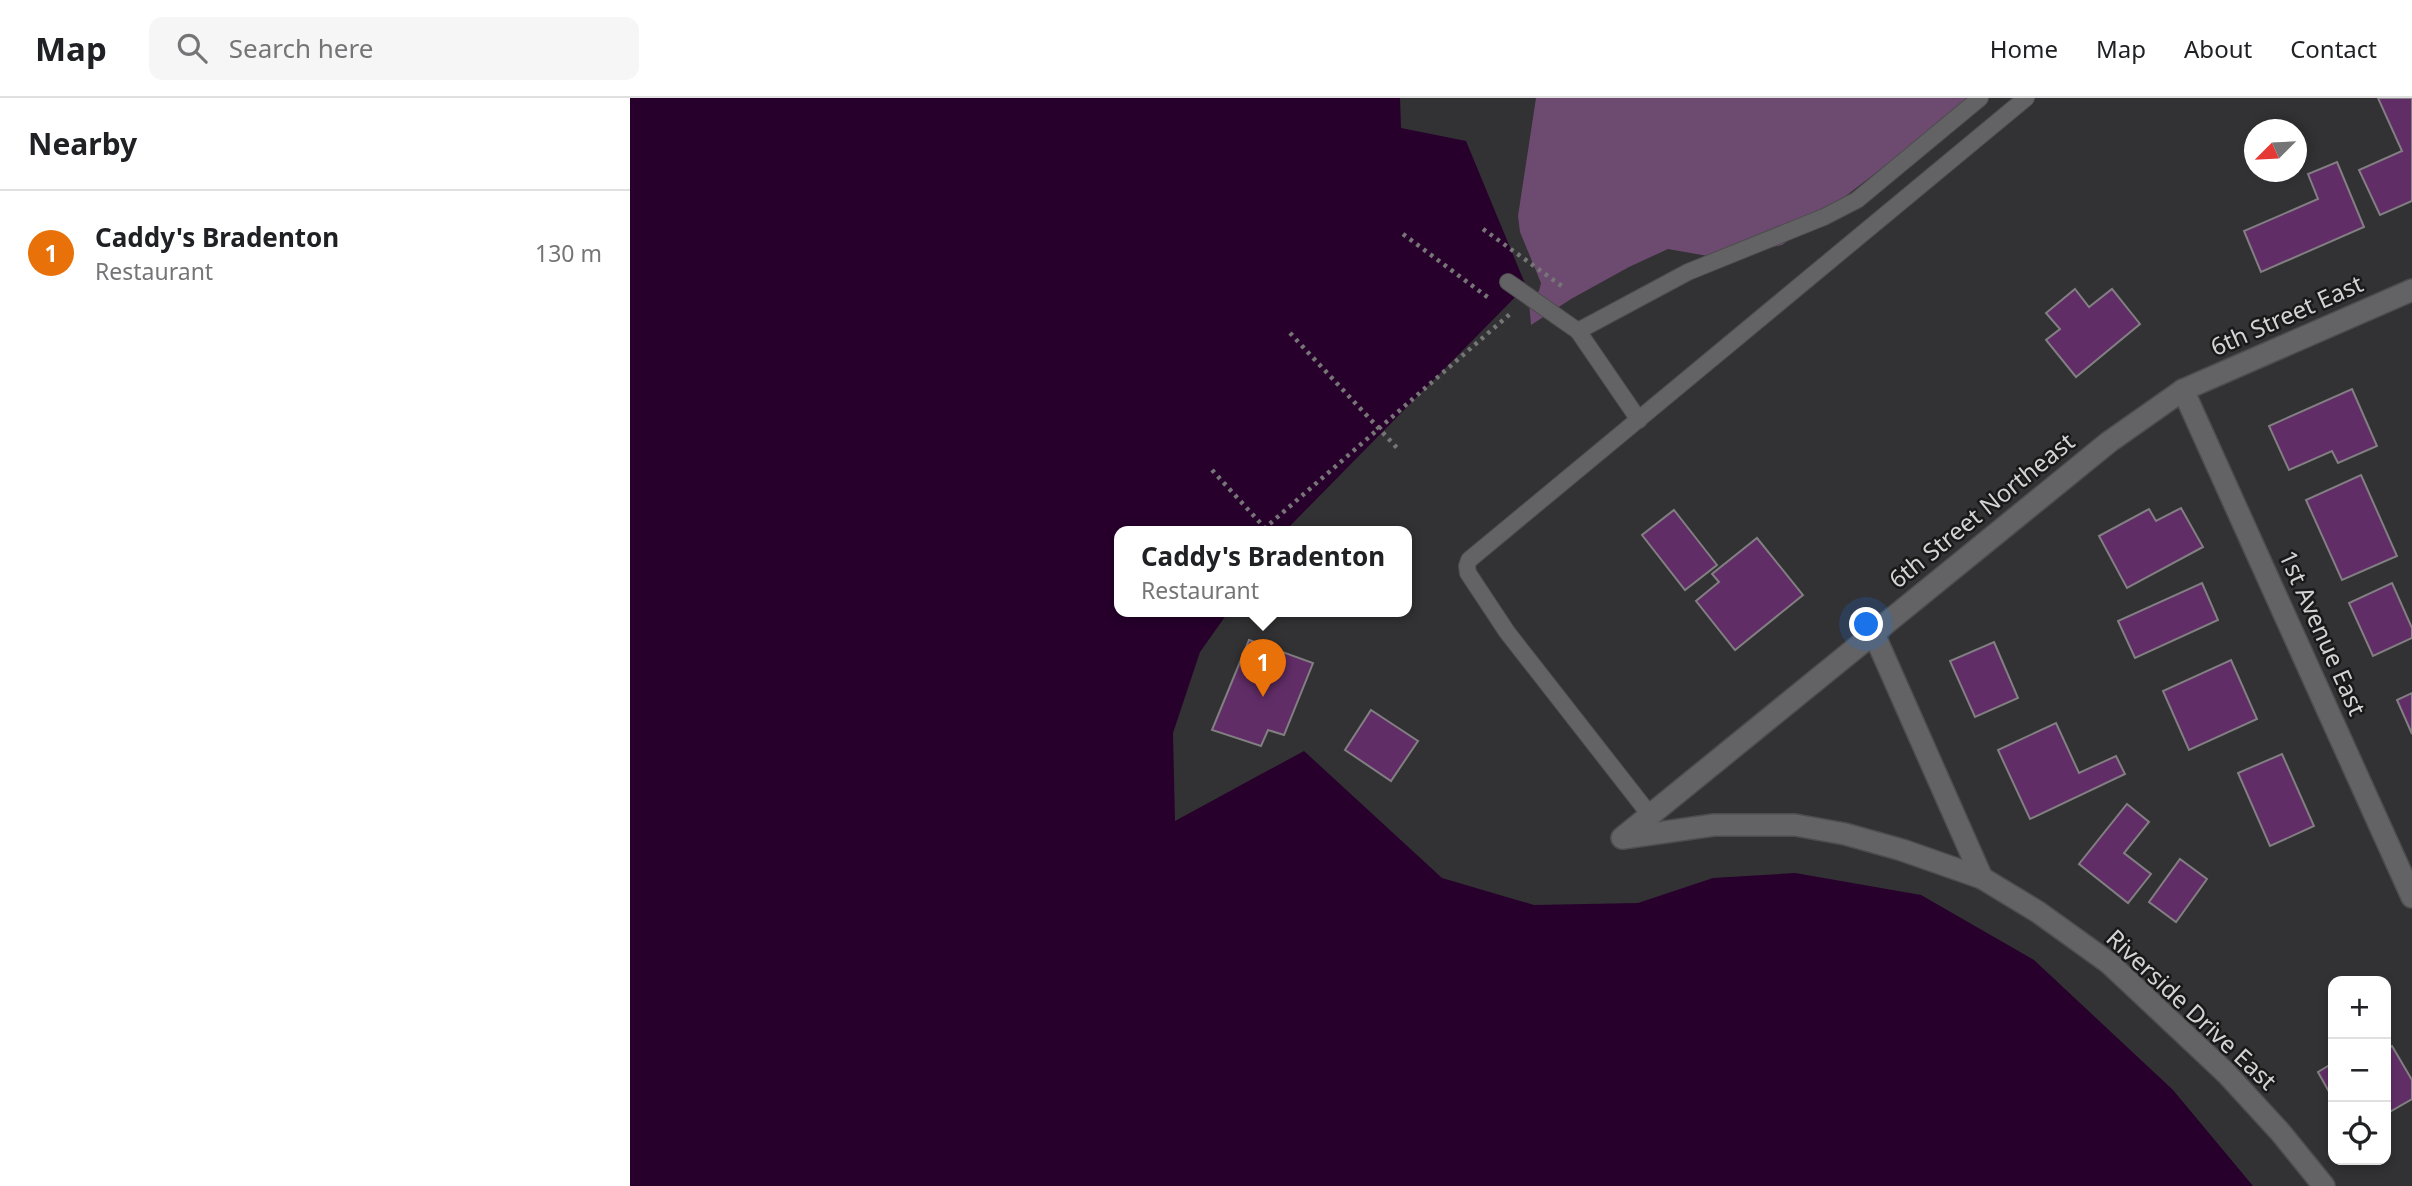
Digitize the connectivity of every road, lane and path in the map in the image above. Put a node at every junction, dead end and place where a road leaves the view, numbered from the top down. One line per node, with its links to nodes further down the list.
1 (1980, 98): 10 (lane)
2 (2026, 98): 13 (lane)
3 (1483, 229): 6 (path)
4 (1403, 234): 8 (path)
5 (1508, 282): 10 (lane)
6 (1563, 287)
7 (2412, 290): 12 (street, 6th Street East)
8 (1510, 314): 9 (path); 17 (path)
9 (1519, 321)
10 (1578, 331): 13 (lane)
11 (1290, 333): 14 (path)
12 (2183, 390): 18 (street, 6th Street Northeast); 22 (street, 1st Avenue East)
13 (1639, 420): 19 (lane)
14 (1398, 449)
15 (1212, 470): 16 (path)
16 (1263, 526)
17 (1267, 526)
18 (1874, 634): 19 (street, 6th Street Northeast); 21 (street)
19 (1650, 815): 20 (street, 6th Street Northeast)
20 (1622, 838): 21 (street, Riverside Drive East)
21 (1982, 878): 23 (street, Riverside Drive East)
22 (2412, 897)
23 (2324, 1186)

